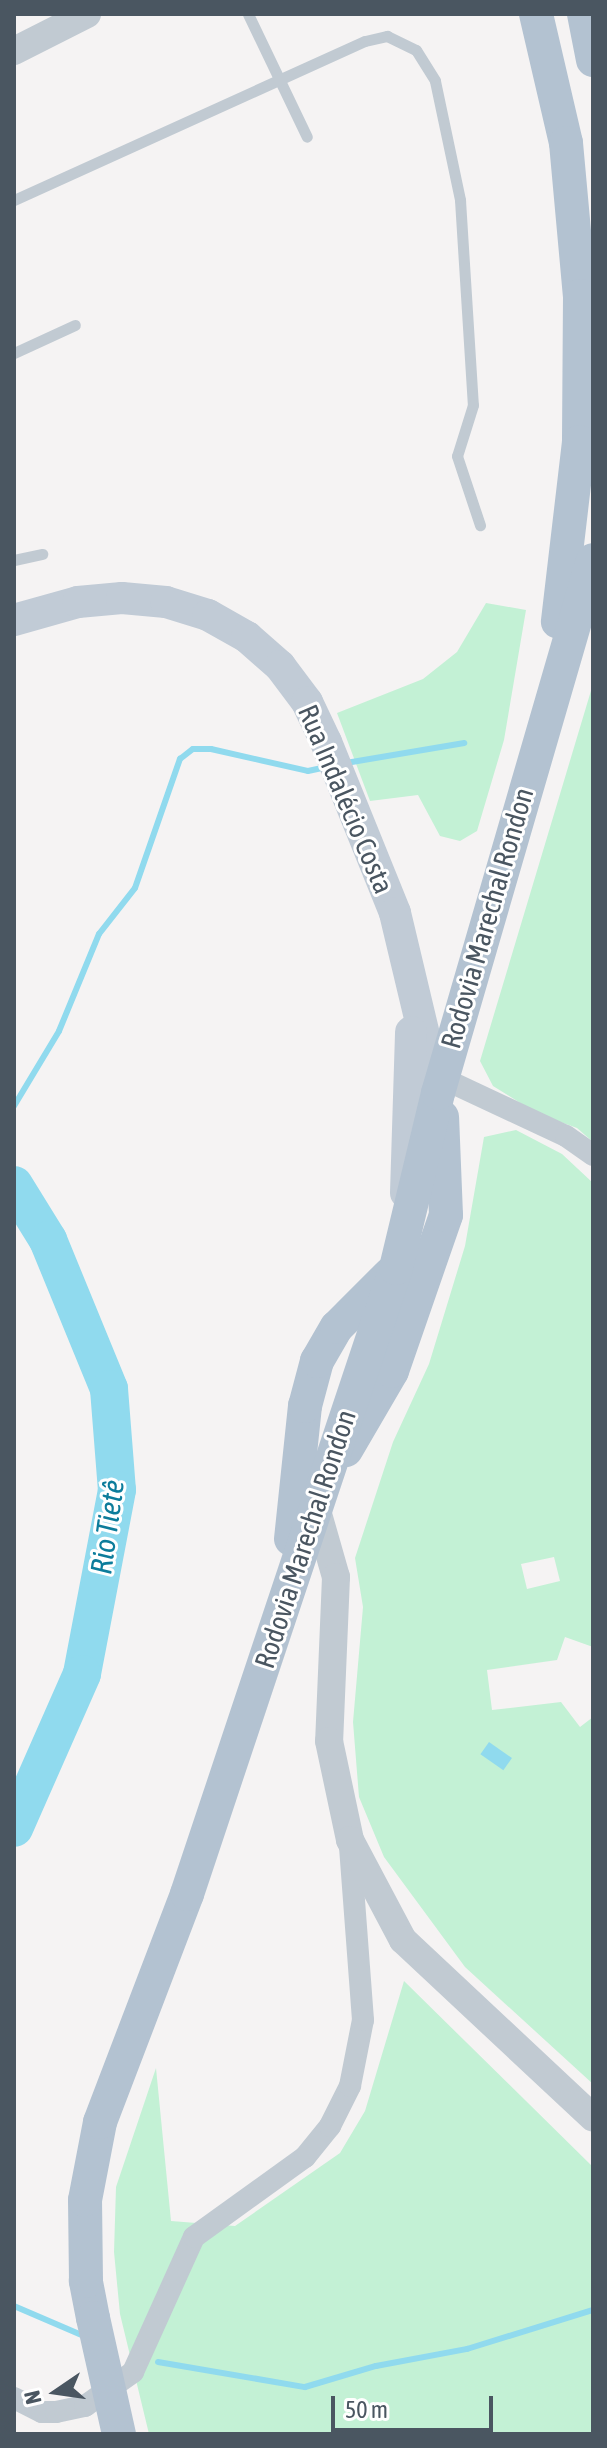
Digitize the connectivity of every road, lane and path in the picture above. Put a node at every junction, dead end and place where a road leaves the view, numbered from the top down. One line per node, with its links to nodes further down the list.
1 (87, 14): 5 (street)
2 (248, 14): 7 (lane)
3 (536, 14): 17 (main road, Rodovia Marechal Rondon)
4 (584, 14): 6 (main road)
5 (14, 51)
6 (593, 60)
7 (279, 80): 8 (lane); 9 (lane); 12 (lane)
8 (307, 137)
9 (14, 200)
10 (75, 325): 11 (lane)
11 (14, 353)
12 (480, 525)
13 (42, 554): 14 (lane)
14 (14, 560)
15 (593, 560): 17 (main road, Rodovia Marechal Rondon)
16 (14, 620): 18 (main road, Rua Indalécio Costa)
17 (533, 756): 19 (main road, Rodovia Marechal Rondon)
18 (413, 984): 19 (main road, Rua Indalécio Costa); 21 (main road, Rua Indalécio Costa)
19 (440, 1085): 20 (street); 21 (main road, Rodovia Marechal Rondon); 24 (main road)
20 (593, 1155)
21 (406, 1231): 22 (main road, Rodovia Marechal Rondon)
22 (396, 1268): 23 (main road); 24 (main road, Rodovia Marechal Rondon)
23 (305, 1406): 24 (main road); 26 (main road)
24 (354, 1424): 25 (main road, Rodovia Marechal Rondon)
25 (322, 1491): 26 (main road, Rodovia Marechal Rondon); 27 (street)
26 (286, 1596): 30 (main road, Rodovia Marechal Rondon, bridge)
27 (350, 1840): 28 (street); 29 (street)
28 (593, 2118)
29 (14, 2398)
30 (119, 2434)

